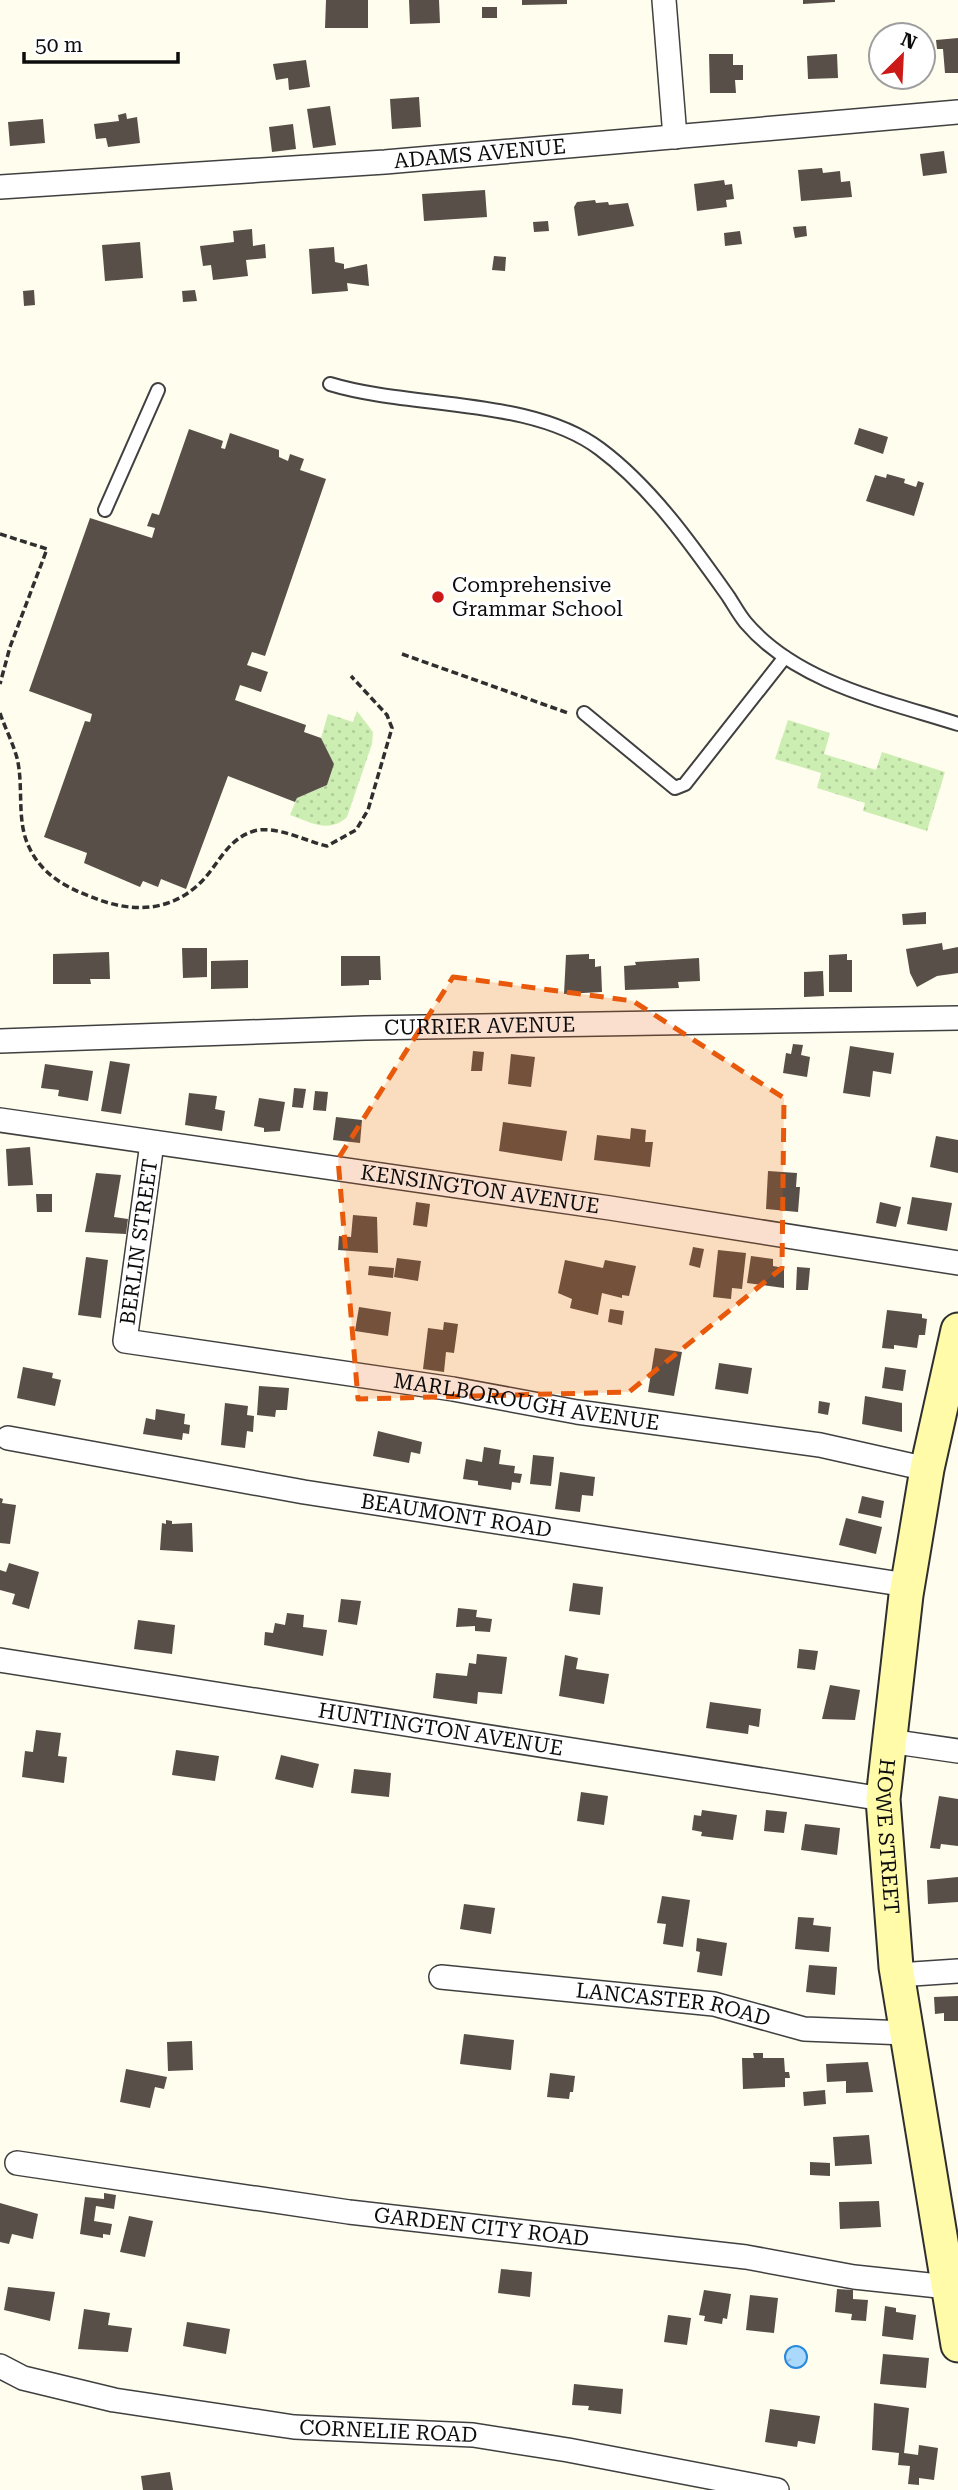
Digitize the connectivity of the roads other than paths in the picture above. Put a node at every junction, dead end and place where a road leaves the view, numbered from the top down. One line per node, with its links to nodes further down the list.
1 (664, 0): 3 (street)
2 (958, 112): 3 (street, ADAMS AVENUE)
3 (676, 137): 4 (street, ADAMS AVENUE)
4 (0, 187)
5 (330, 384): 8 (lane)
6 (158, 390): 7 (lane)
7 (105, 510)
8 (785, 657): 9 (lane); 10 (lane)
9 (584, 713)
10 (958, 724)
11 (958, 1018): 12 (street, CURRIER AVENUE)
12 (0, 1041)
13 (0, 1120): 14 (street, KENSINGTON AVENUE)
14 (152, 1143): 15 (street, KENSINGTON AVENUE); 17 (street, BERLIN STREET)
15 (958, 1264)
16 (958, 1332): 19 (main road, HOWE STREET)
17 (125, 1341): 19 (street, MARLBOROUGH AVENUE)
18 (8, 1438): 20 (street, BEAUMONT ROAD)
19 (927, 1469): 20 (main road, HOWE STREET)
20 (907, 1585): 22 (main road, HOWE STREET)
21 (0, 1660): 24 (street, HUNTINGTON AVENUE)
22 (889, 1741): 23 (street); 24 (main road, HOWE STREET)
23 (958, 1751)
24 (883, 1799): 26 (main road, HOWE STREET)
25 (958, 1971): 26 (street)
26 (898, 1975): 28 (main road, HOWE STREET)
27 (441, 1977): 28 (street, LANCASTER ROAD)
28 (906, 2033): 30 (main road, HOWE STREET)
29 (16, 2163): 30 (street, GARDEN CITY ROAD)
30 (948, 2287): 31 (main road, HOWE STREET)
31 (958, 2345)
32 (0, 2366): 33 (street, CORNELIE ROAD)
33 (777, 2490)

